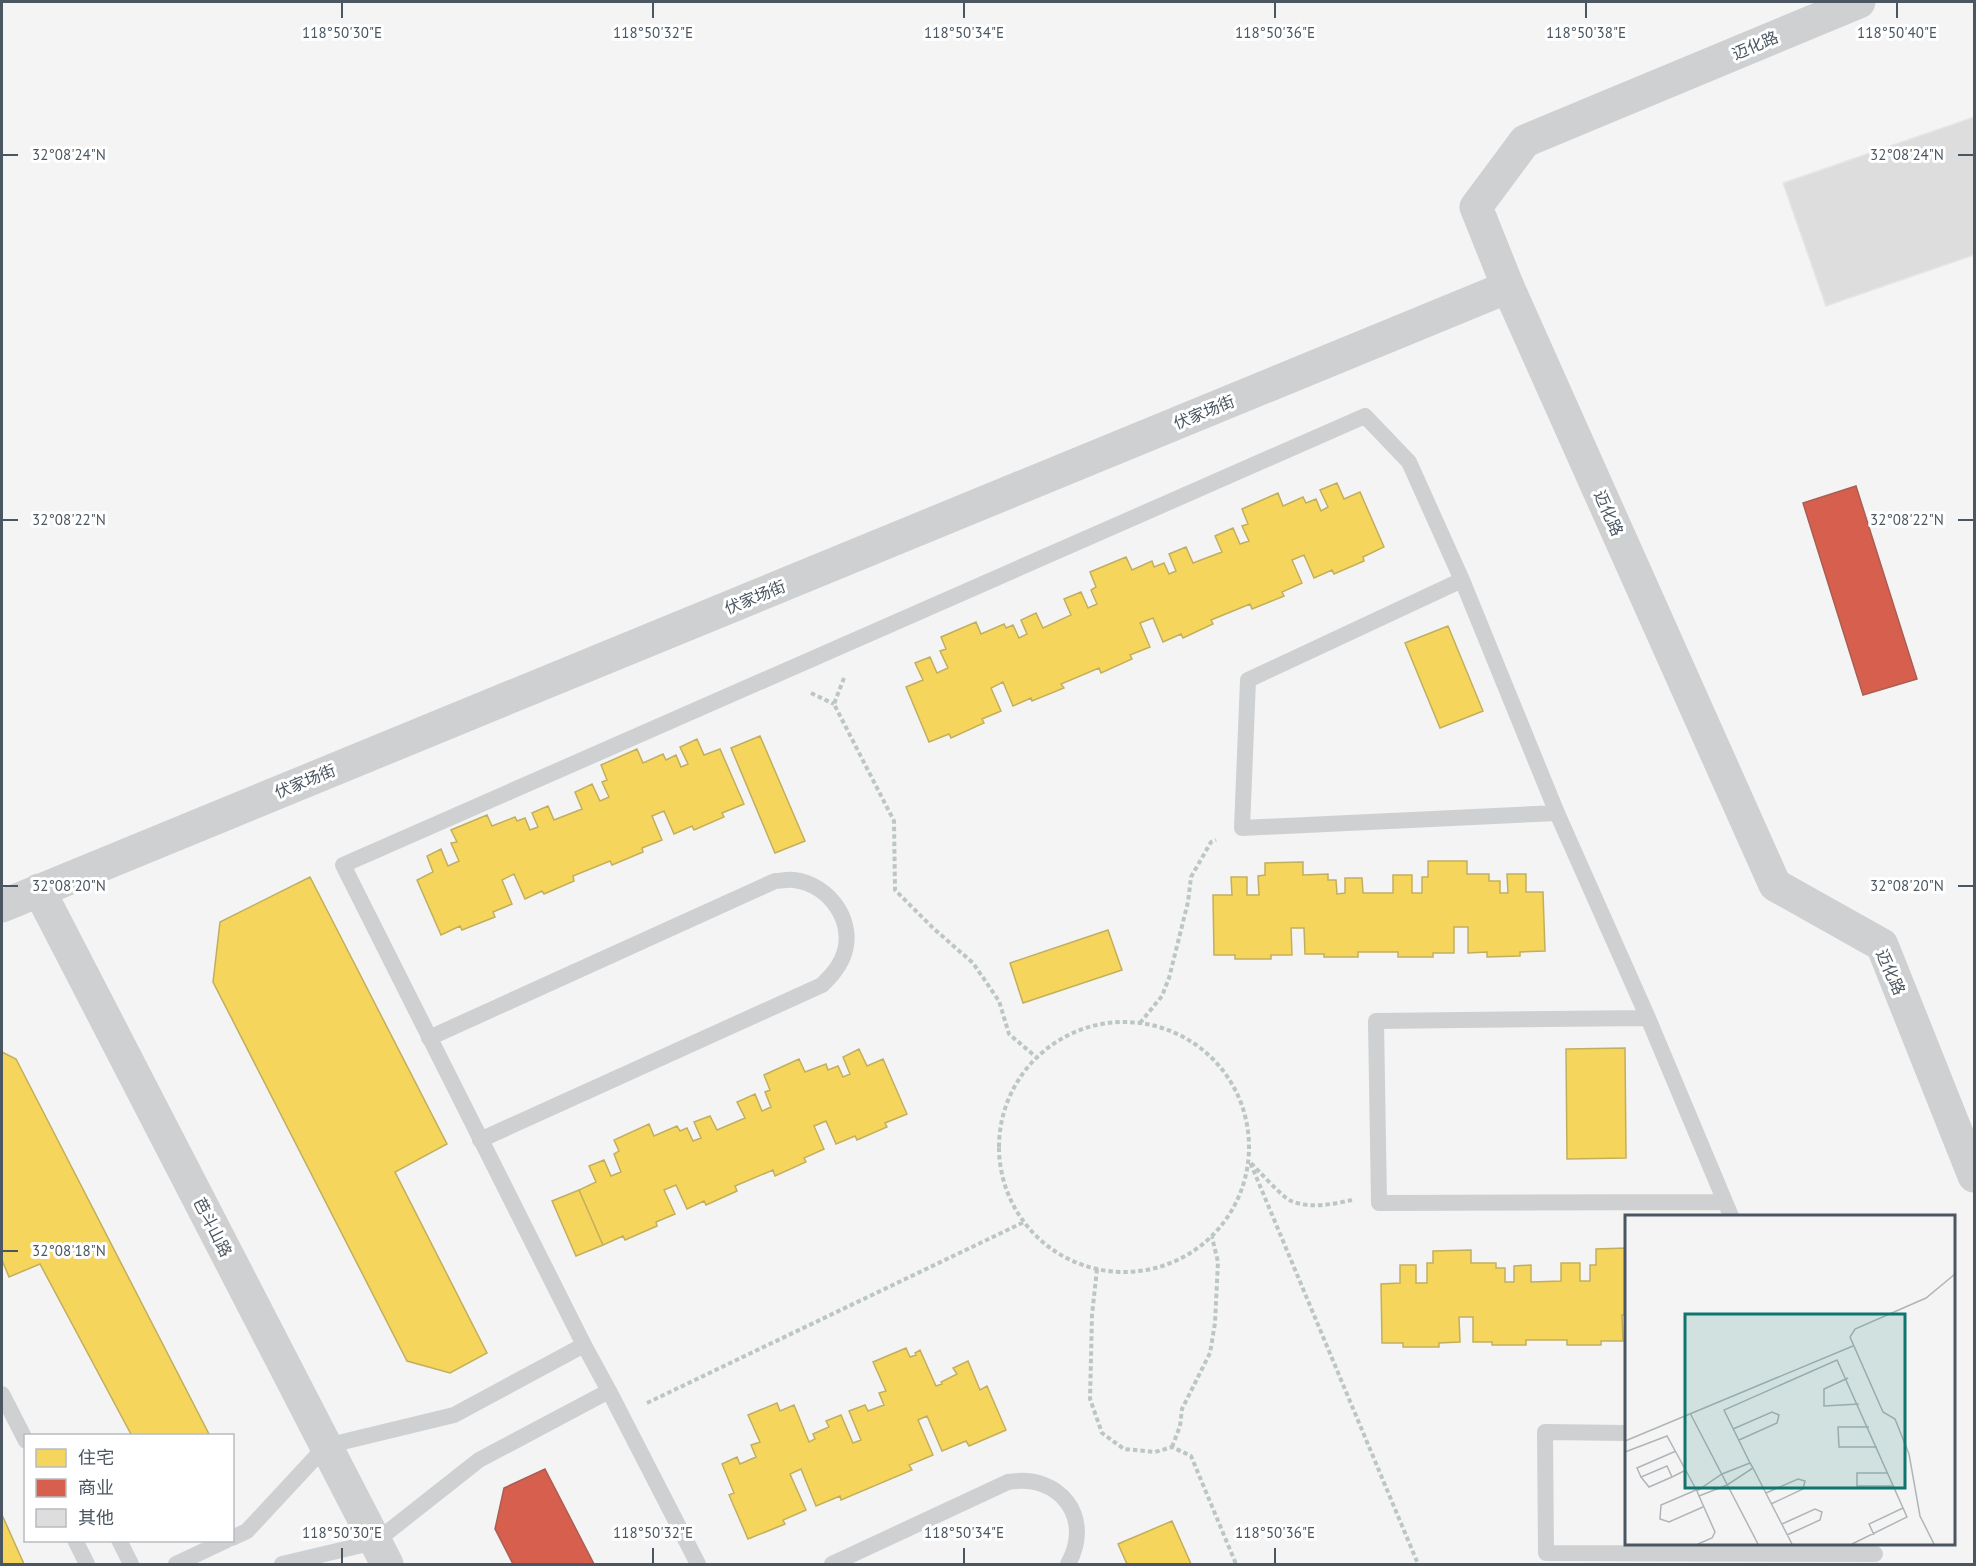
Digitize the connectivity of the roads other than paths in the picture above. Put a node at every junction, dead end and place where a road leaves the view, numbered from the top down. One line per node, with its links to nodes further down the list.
1 (1859, 2): 2 (street, 迈化路)
2 (1508, 287): 5 (street, 伏家场街); 10 (street, 迈化路)
3 (1462, 580): 4 (lane); 4 (lane); 8 (lane)
4 (1557, 813): 7 (lane)
5 (39, 890): 6 (street, 伏家场街); 18 (street, 芭斗山路)
6 (2, 906)
7 (1648, 1018): 11 (lane); 11 (lane)
8 (429, 1038): 9 (lane); 9 (lane)
9 (480, 1140): 12 (lane)
10 (1974, 1176)
11 (1728, 1209)
12 (584, 1346): 13 (lane); 18 (lane)
13 (609, 1391): 23 (lane); 29 (lane)
14 (2, 1394): 15 (lane)
15 (6, 1412): 17 (lane)
16 (1625, 1433): 24 (lane)
17 (24, 1439)
18 (326, 1446): 19 (lane); 23 (street, 芭斗山路)
19 (234, 1537)
20 (76, 1542): 25 (lane)
21 (120, 1542): 26 (lane)
22 (223, 1542): 27 (lane)
23 (381, 1553): 28 (lane)
24 (1875, 1554)
25 (87, 1564)
26 (131, 1564)
27 (176, 1564)
28 (282, 1564)
29 (698, 1564)
30 (832, 1564): 31 (lane)
31 (1068, 1564)

